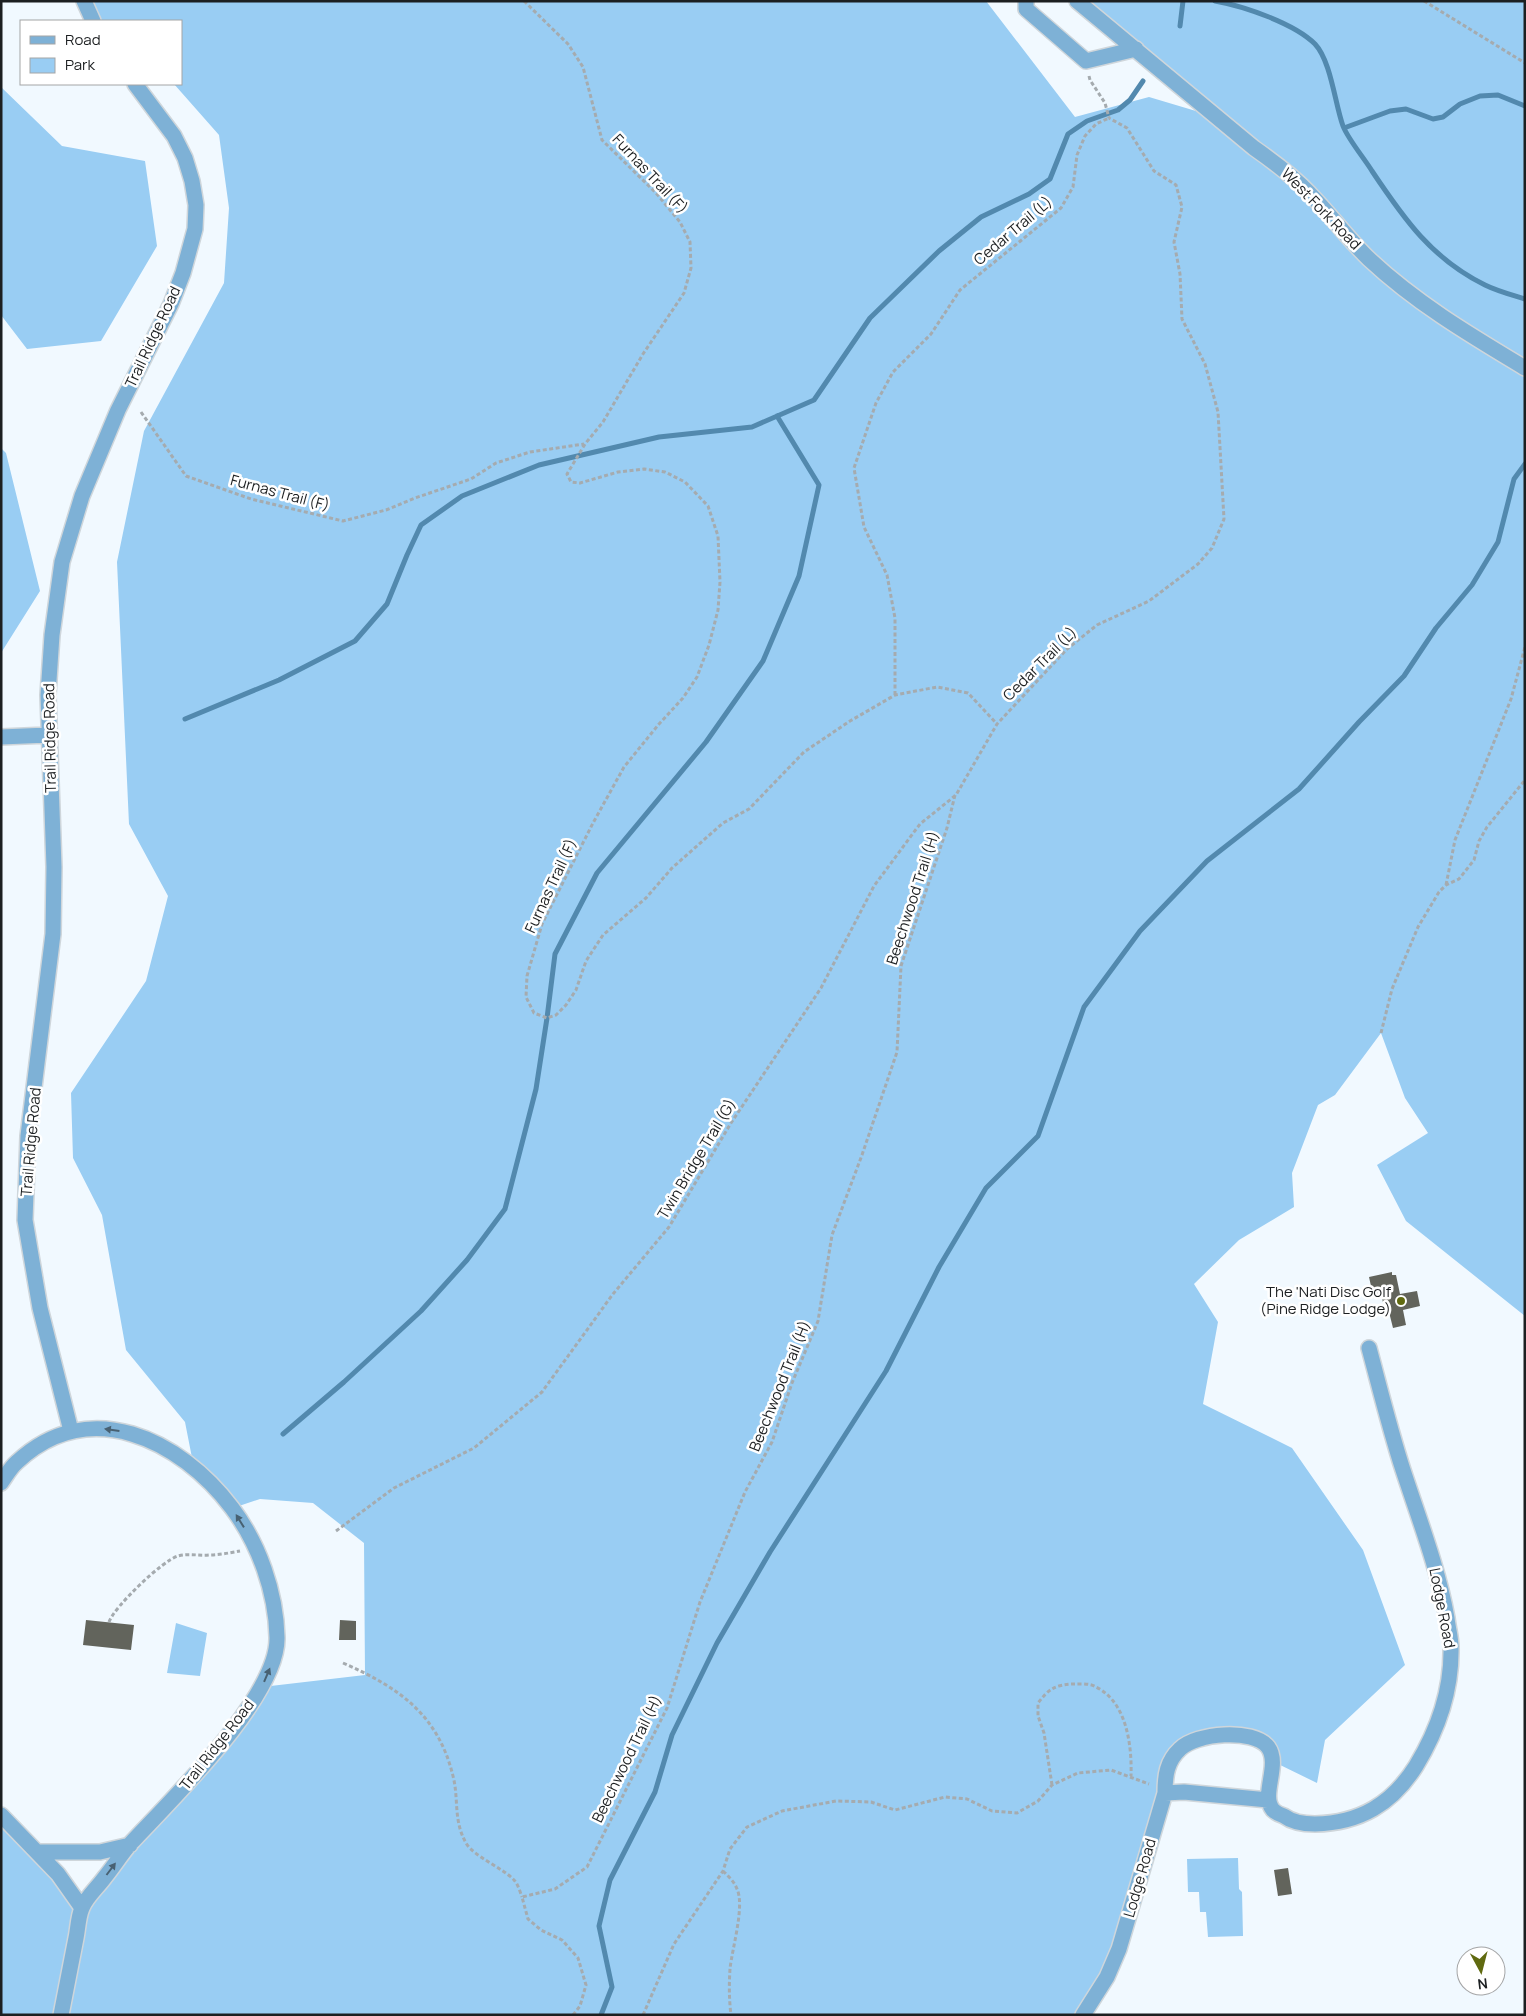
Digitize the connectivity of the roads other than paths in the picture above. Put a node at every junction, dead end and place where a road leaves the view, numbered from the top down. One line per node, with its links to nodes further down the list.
1 (84, 1): 4 (street)
2 (1026, 1): 5 (street)
3 (1077, 1): 5 (street, West Fork Road)
4 (93, 20)
5 (1136, 49): 7 (street, West Fork Road)
6 (136, 85): 8 (street, Trail Ridge Road)
7 (1525, 368)
8 (48, 735): 9 (street); 11 (street, Trail Ridge Road)
9 (1, 737)
10 (1369, 1348): 14 (street, Lodge Road)
11 (71, 1431): 12 (street, Trail Ridge Road); 16 (street, Trail Ridge Road, one-way to 11)
12 (1, 1483)
13 (1165, 1793): 14 (street); 14 (street, Lodge Road); 20 (street, Lodge Road)
14 (1268, 1800)
15 (1, 1815): 17 (street)
16 (130, 1844): 17 (street); 18 (street, Trail Ridge Road, one-way to 16)
17 (38, 1852): 18 (street)
18 (82, 1908): 19 (street, Trail Ridge Road)
19 (61, 2015)
20 (1083, 2015)

